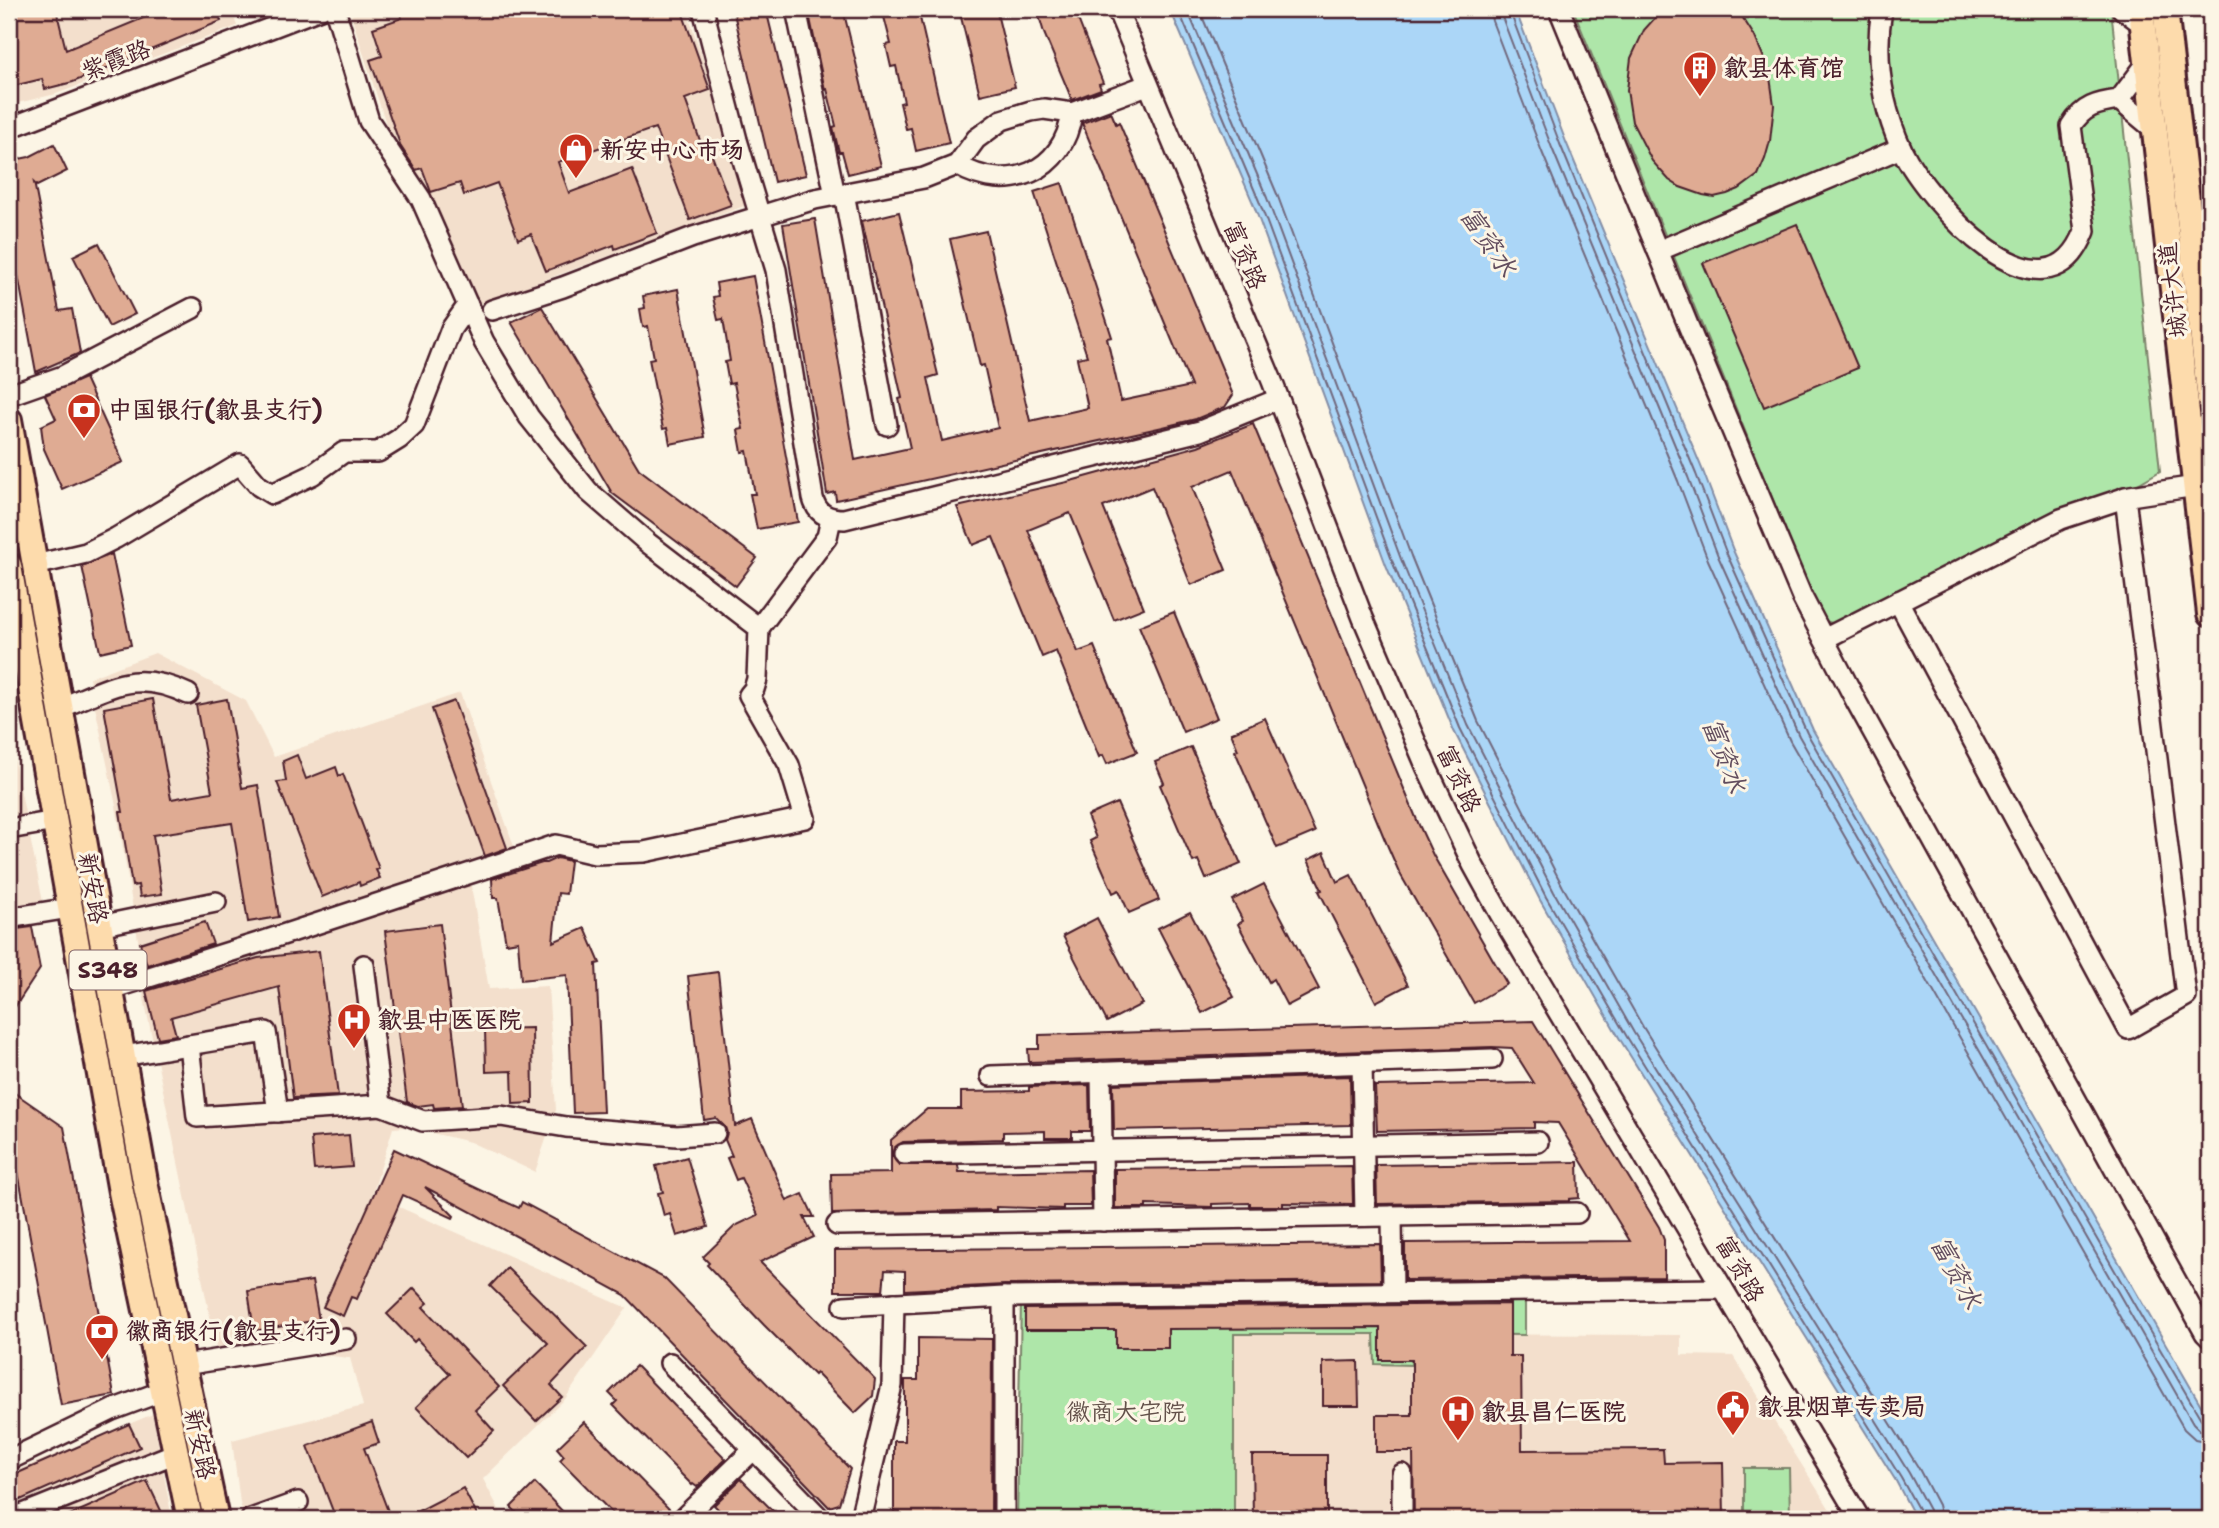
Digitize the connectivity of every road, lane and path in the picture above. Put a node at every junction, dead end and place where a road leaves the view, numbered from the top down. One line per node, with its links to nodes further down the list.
1 (320, 9): 15 (street, 紫霞路)
2 (335, 9): 22 (street)
3 (703, 9): 20 (street)
4 (796, 9): 19 (street)
5 (1117, 9): 12 (street, 富资路)
6 (1559, 9): 21 (street)
7 (1881, 9): 17 (street)
8 (2122, 9): 10 (street)
9 (2165, 9): 27 (main road, 城许大道)
10 (2141, 16): 11 (main road, 城许大道)
11 (2147, 63): 13 (street); 16 (main road, 城许大道)
12 (1147, 85): 14 (street); 26 (street, 富资路)
13 (2119, 100): 16 (street); 17 (street)
14 (1072, 113): 18 (street); 18 (street)
15 (9, 128)
16 (2155, 130): 30 (main road, 城许大道)
17 (1901, 148): 21 (street)
18 (957, 165): 19 (street)
19 (839, 194): 20 (street); 29 (street)
20 (760, 216): 24 (street); 32 (street)
21 (1658, 251): 38 (street)
22 (468, 305): 33 (street); 37 (street)
23 (193, 308): 25 (street)
24 (492, 310)
25 (9, 396)
26 (1278, 399): 32 (street); 67 (street, 富资路)
27 (2210, 400)
28 (9, 420): 33 (main road, 新安路 / S348)
29 (887, 425)
30 (2196, 486): 31 (street); 36 (main road, 城许大道)
31 (2125, 498): 35 (street); 35 (street)
32 (831, 519): 37 (street)
33 (35, 565): 40 (main road, 新安路 / S348)
34 (10, 577): 41 (main road, 新安路 / S348)
35 (1898, 601): 38 (street)
36 (2210, 614)
37 (760, 628): 48 (street)
38 (1824, 639): 72 (street)
39 (188, 694): 40 (street)
40 (60, 708): 46 (main road, 新安路 / S348)
41 (55, 821): 42 (street); 44 (main road, 新安路 / S348)
42 (9, 829)
43 (216, 902): 46 (street)
44 (70, 908): 45 (street); 76 (main road, 新安路 / S348)
45 (9, 918)
46 (99, 926): 48 (main road, 新安路 / S348)
47 (364, 965): 55 (street)
48 (111, 989): 50 (main road, 新安路 / S348)
49 (189, 1045): 50 (street); 56 (street); 56 (street)
50 (123, 1056): 75 (main road, 新安路 / S348)
51 (1492, 1059): 52 (street)
52 (1362, 1063): 53 (street); 59 (street)
53 (1101, 1072): 54 (street); 60 (street)
54 (991, 1076)
55 (381, 1105): 56 (street); 57 (street)
56 (278, 1112)
57 (715, 1133)
58 (1538, 1142): 59 (street)
59 (1363, 1145): 60 (street); 63 (street)
60 (1102, 1150): 61 (street); 65 (street)
61 (904, 1154)
62 (1577, 1213): 64 (street)
63 (1364, 1216): 64 (street); 65 (street)
64 (1392, 1216): 68 (street)
65 (1103, 1221): 66 (street)
66 (837, 1226)
67 (1723, 1289): 68 (street); 91 (street, 富资路)
68 (1394, 1291): 69 (street)
69 (1004, 1297): 70 (street); 89 (street)
70 (894, 1303): 71 (street); 88 (street)
71 (844, 1306)
72 (2210, 1338)
73 (346, 1339): 75 (street)
74 (670, 1363): 77 (street)
75 (184, 1365): 84 (main road, 新安路 / S348)
76 (163, 1391): 78 (main road, 新安路 / S348); 79 (street)
77 (754, 1449): 86 (street); 87 (street)
78 (176, 1453): 82 (street); 83 (main road, 新安路 / S348)
79 (9, 1460)
80 (1402, 1474): 90 (street)
81 (298, 1502): 85 (street)
82 (11, 1519)
83 (190, 1519)
84 (216, 1519)
85 (251, 1519)
86 (682, 1519)
87 (821, 1519)
88 (860, 1519)
89 (1004, 1519)
90 (1402, 1519)
91 (1860, 1519)

